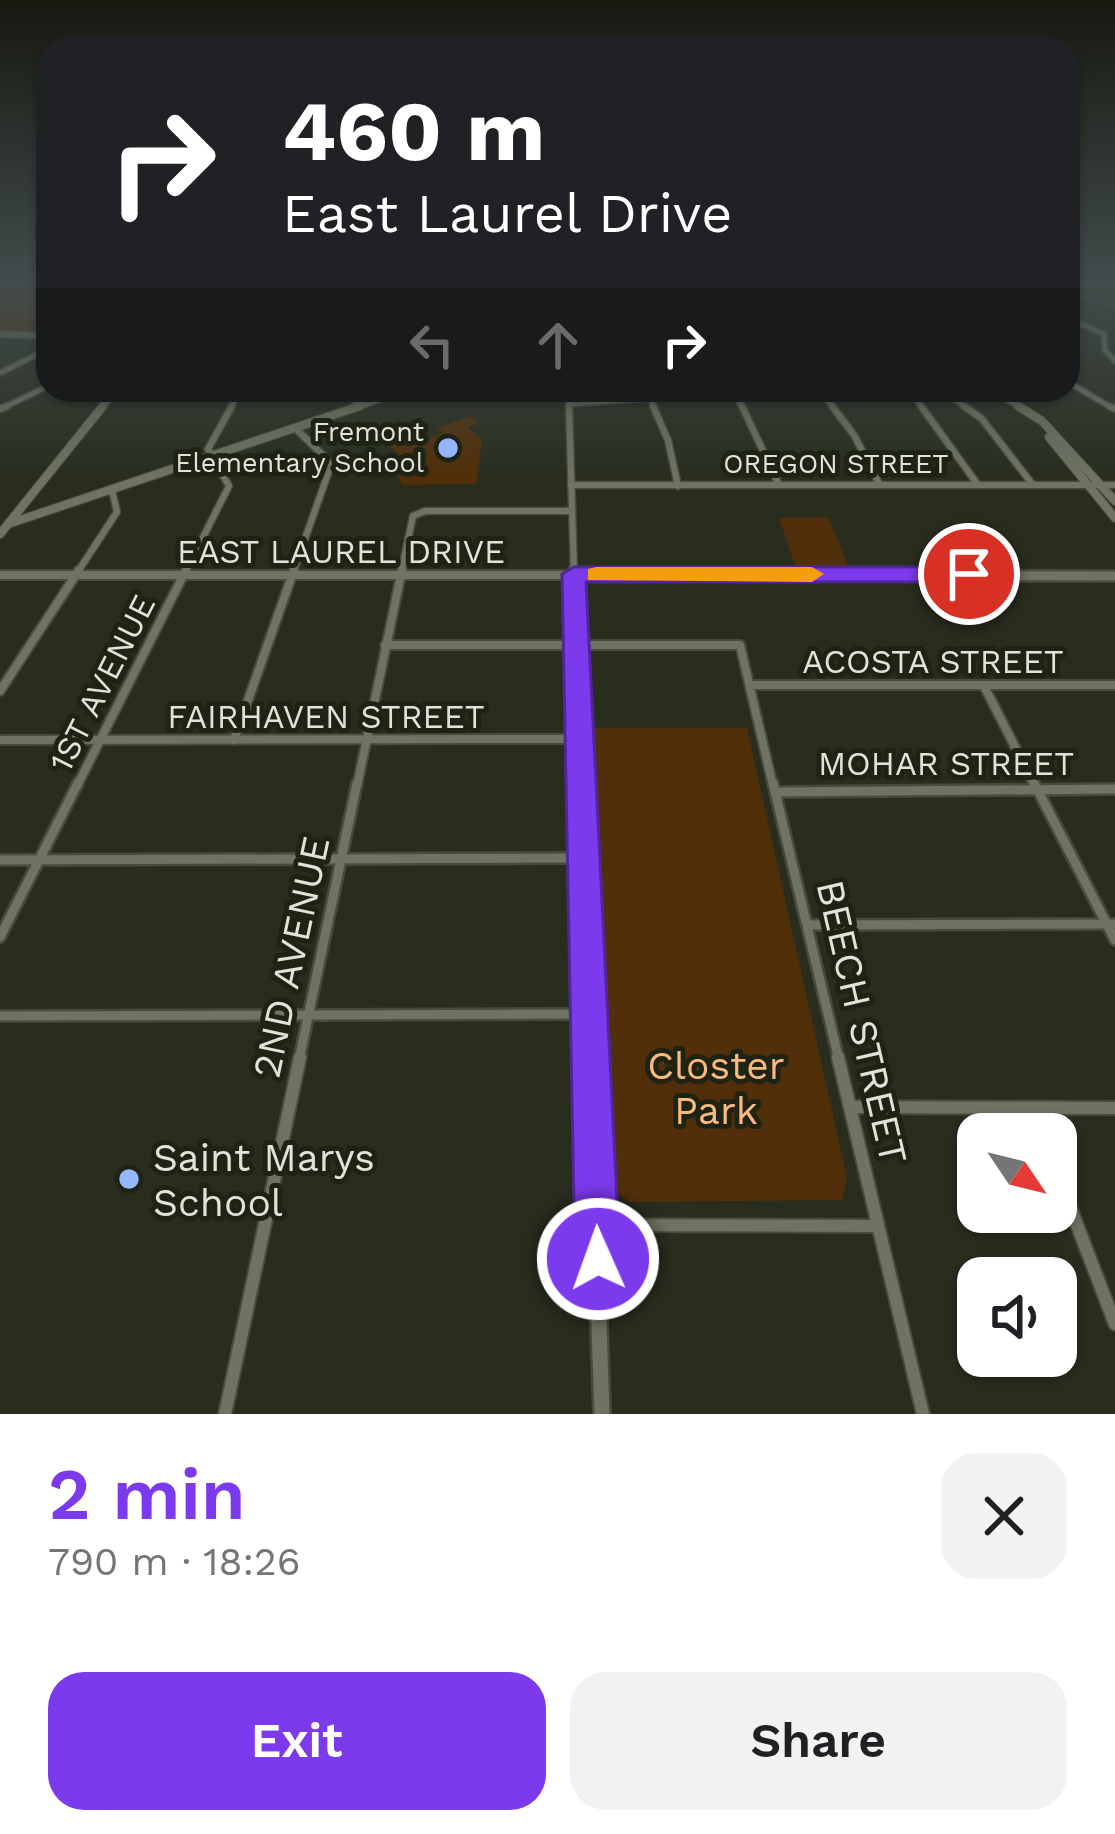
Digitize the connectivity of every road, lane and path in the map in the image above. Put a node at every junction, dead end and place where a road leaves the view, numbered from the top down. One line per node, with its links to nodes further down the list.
1 (36, 348): 2 (street)
2 (0, 371)
3 (1080, 389): 19 (street)
4 (36, 392): 18 (street)
5 (106, 402): 31 (main road)
6 (233, 402): 21 (street)
7 (355, 402): 17 (street)
8 (372, 402): 17 (main road)
9 (568, 402): 22 (street)
10 (652, 402): 23 (street)
11 (740, 402): 24 (street)
12 (829, 402): 25 (street)
13 (919, 402): 26 (street)
14 (959, 402): 27 (street)
15 (1012, 402): 16 (main road)
16 (1017, 405): 28 (main road); 29 (main road)
17 (360, 406): 20 (main road)
18 (0, 409)
19 (1115, 409)
20 (295, 428): 21 (main road); 43 (street)
21 (210, 457): 32 (main road); 42 (street, 1ST AVENUE)
22 (572, 485): 23 (street, OREGON STREET); 35 (street)
23 (678, 485): 24 (street, OREGON STREET)
24 (778, 485): 25 (street, OREGON STREET)
25 (880, 485): 26 (street, OREGON STREET)
26 (978, 485): 27 (street, OREGON STREET)
27 (1034, 485): 28 (street, OREGON STREET)
28 (1089, 485): 29 (street, OREGON STREET); 36 (main road)
29 (1101, 485): 30 (street, OREGON STREET); 33 (main road)
30 (1115, 485)
31 (36, 489): 34 (main road); 37 (main road)
32 (112, 490): 34 (main road); 41 (street)
33 (1115, 501)
34 (73, 504): 37 (main road)
35 (571, 511): 39 (street); 44 (street, 2ND AVENUE)
36 (1115, 518)
37 (4, 524): 38 (main road)
38 (0, 534)
39 (574, 574): 44 (street, EAST LAUREL DRIVE); 45 (street, EAST LAUREL DRIVE); 47 (street)
40 (0, 575): 41 (street, EAST LAUREL DRIVE)
41 (75, 575): 42 (street, EAST LAUREL DRIVE); 51 (street)
42 (183, 575): 43 (street, EAST LAUREL DRIVE); 54 (street, 1ST AVENUE)
43 (292, 575): 44 (street, EAST LAUREL DRIVE); 55 (street)
44 (400, 575): 46 (street, 2ND AVENUE)
45 (1115, 576)
46 (386, 645): 47 (street); 56 (street, 2ND AVENUE)
47 (578, 645): 48 (street, BEECH STREET); 52 (street)
48 (751, 685): 50 (street, ACOSTA STREET); 59 (street, BEECH STREET)
49 (1115, 685): 50 (street, ACOSTA STREET)
50 (984, 686): 57 (street)
51 (0, 691)
52 (580, 739): 56 (street, FAIRHAVEN STREET); 60 (street)
53 (0, 740): 54 (street, FAIRHAVEN STREET)
54 (100, 740): 55 (street, FAIRHAVEN STREET); 63 (street, 1ST AVENUE)
55 (234, 740): 56 (street, FAIRHAVEN STREET)
56 (367, 740): 61 (street, 2ND AVENUE)
57 (1039, 790): 58 (street, MOHAR STREET); 59 (street, MOHAR STREET); 64 (street)
58 (1115, 790)
59 (777, 792): 65 (street, BEECH STREET)
60 (584, 858): 61 (street); 68 (street)
61 (343, 859): 63 (street); 69 (street, 2ND AVENUE)
62 (0, 860): 63 (street)
63 (39, 860): 66 (street, 1ST AVENUE)
64 (1111, 924): 65 (street); 67 (street)
65 (808, 926): 71 (street, BEECH STREET)
66 (0, 938)
67 (1115, 940)
68 (590, 1014): 69 (street); 75 (street)
69 (309, 1015): 70 (street); 79 (street, 2ND AVENUE)
70 (0, 1016)
71 (851, 1107): 72 (street); 77 (street, BEECH STREET)
72 (1032, 1108): 73 (street); 74 (street)
73 (1115, 1108)
74 (1034, 1113)
75 (597, 1225): 77 (street); 80 (street)
76 (1077, 1225): 78 (street)
77 (878, 1226): 81 (street, BEECH STREET)
78 (1115, 1324)
79 (225, 1414)
80 (602, 1414)
81 (922, 1414)

